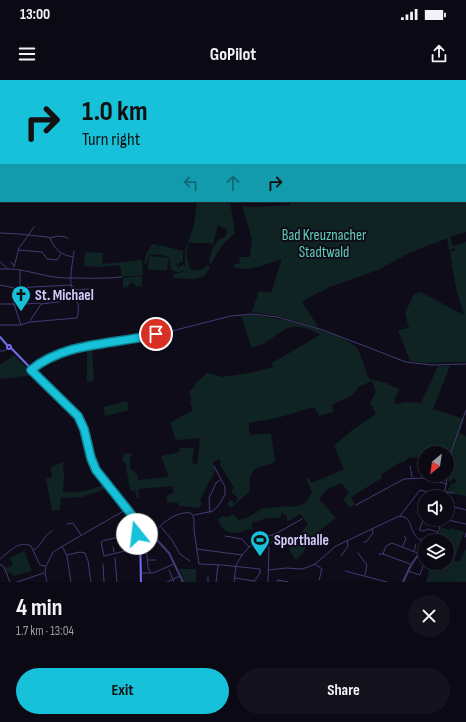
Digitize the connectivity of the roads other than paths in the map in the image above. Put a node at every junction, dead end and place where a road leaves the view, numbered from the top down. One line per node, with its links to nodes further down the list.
1 (34, 227): 3 (street)
2 (0, 233): 3 (street)
3 (29, 234): 4 (street); 6 (street)
4 (50, 238): 5 (street); 8 (street)
5 (68, 239)
6 (18, 250): 8 (street); 12 (street)
7 (74, 251): 9 (street)
8 (61, 254): 9 (street)
9 (74, 257): 17 (street)
10 (0, 262): 13 (street)
11 (10, 262): 12 (street)
12 (14, 267): 13 (street); 15 (street)
13 (7, 268): 14 (street)
14 (0, 269)
15 (20, 269): 17 (street); 21 (street)
16 (122, 277): 17 (street)
17 (72, 279): 19 (street)
18 (0, 285): 20 (street)
19 (71, 285): 21 (street); 22 (street); 27 (street)
20 (14, 288): 21 (street); 25 (street)
21 (20, 288)
22 (89, 289)
23 (74, 300): 26 (street)
24 (0, 304): 25 (street)
25 (14, 304): 26 (street); 28 (street)
26 (42, 304): 27 (street)
27 (30, 322): 28 (street)
28 (21, 324): 29 (street)
29 (0, 325)
30 (0, 337): 31 (main road)
31 (9, 347): 32 (street); 34 (main road)
32 (0, 351)
33 (466, 364): 34 (street)
34 (31, 370): 45 (main road)
35 (466, 410): 40 (street)
36 (214, 466): 39 (street)
37 (410, 466): 38 (street)
38 (412, 478): 40 (street); 43 (street)
39 (221, 480): 47 (street); 47 (street)
40 (447, 484): 41 (street)
41 (446, 490)
42 (418, 493): 49 (street)
43 (356, 505)
44 (454, 507): 46 (street)
45 (127, 508): 52 (main road); 63 (street)
46 (466, 510)
47 (210, 513): 48 (street)
48 (193, 516): 55 (street); 85 (street)
49 (400, 516): 58 (street); 69 (street)
50 (302, 519): 64 (street)
51 (454, 521): 54 (street)
52 (135, 522): 62 (street); 77 (main road)
53 (67, 524): 63 (street)
54 (466, 524)
55 (160, 526): 62 (street); 100 (street)
56 (421, 526): 60 (street)
57 (440, 526): 60 (street)
58 (372, 529): 71 (street); 72 (street)
59 (52, 531): 84 (street)
60 (438, 532)
61 (466, 533): 68 (street)
62 (151, 534): 103 (street)
63 (81, 535): 78 (street)
64 (273, 535): 73 (street); 81 (street)
65 (225, 536): 81 (street)
66 (404, 536): 83 (street)
67 (120, 537): 75 (street); 76 (street); 89 (street)
68 (465, 537)
69 (418, 538)
70 (146, 540): 79 (street)
71 (347, 540): 95 (street); 105 (street)
72 (364, 542)
73 (271, 543)
74 (416, 544): 86 (street)
75 (122, 545)
76 (134, 545): 77 (street); 89 (street)
77 (140, 545): 79 (street); 115 (main road)
78 (62, 546): 92 (street); 107 (street)
79 (146, 546): 98 (street)
80 (113, 547): 89 (street)
81 (249, 547): 93 (street)
82 (269, 547): 110 (street)
83 (402, 547): 86 (street); 91 (street)
84 (33, 550): 97 (street); 107 (street)
85 (197, 550): 93 (street); 104 (street)
86 (414, 551): 88 (street)
87 (358, 553): 118 (street)
88 (418, 553)
89 (114, 554)
90 (379, 554): 91 (street)
91 (383, 554): 106 (street)
92 (67, 555): 127 (street); 128 (street)
93 (242, 555): 108 (street)
94 (418, 555): 106 (street)
95 (341, 556)
96 (115, 558): 130 (street)
97 (0, 559)
98 (147, 560): 99 (street); 116 (street)
99 (156, 560)
100 (190, 562)
101 (0, 564): 124 (street)
102 (102, 564): 129 (street)
103 (175, 564): 116 (street); 117 (street)
104 (218, 564): 108 (street); 136 (street)
105 (315, 564): 110 (street); 122 (street)
106 (411, 565): 111 (street)
107 (46, 566): 114 (street)
108 (236, 566): 120 (street); 123 (street)
109 (169, 570): 121 (street)
110 (268, 570): 138 (street)
111 (408, 570): 112 (street); 142 (street)
112 (421, 570)
113 (345, 571): 118 (street)
114 (45, 573): 125 (street); 126 (street)
115 (140, 573): 116 (street); 131 (main road)
116 (150, 573)
117 (180, 576): 121 (street); 134 (street)
118 (364, 576): 141 (street)
119 (208, 577): 135 (street)
120 (234, 578): 123 (street); 137 (street)
121 (173, 579): 132 (street); 133 (street)
122 (319, 580)
123 (254, 581)
124 (10, 582)
125 (17, 582)
126 (47, 582)
127 (71, 582)
128 (91, 582)
129 (104, 582)
130 (117, 582)
131 (140, 582)
132 (168, 582)
133 (174, 582)
134 (183, 582)
135 (208, 582)
136 (216, 582)
137 (234, 582)
138 (268, 582)
139 (277, 582): 140 (street)
140 (288, 582)
141 (387, 582)
142 (403, 582)

